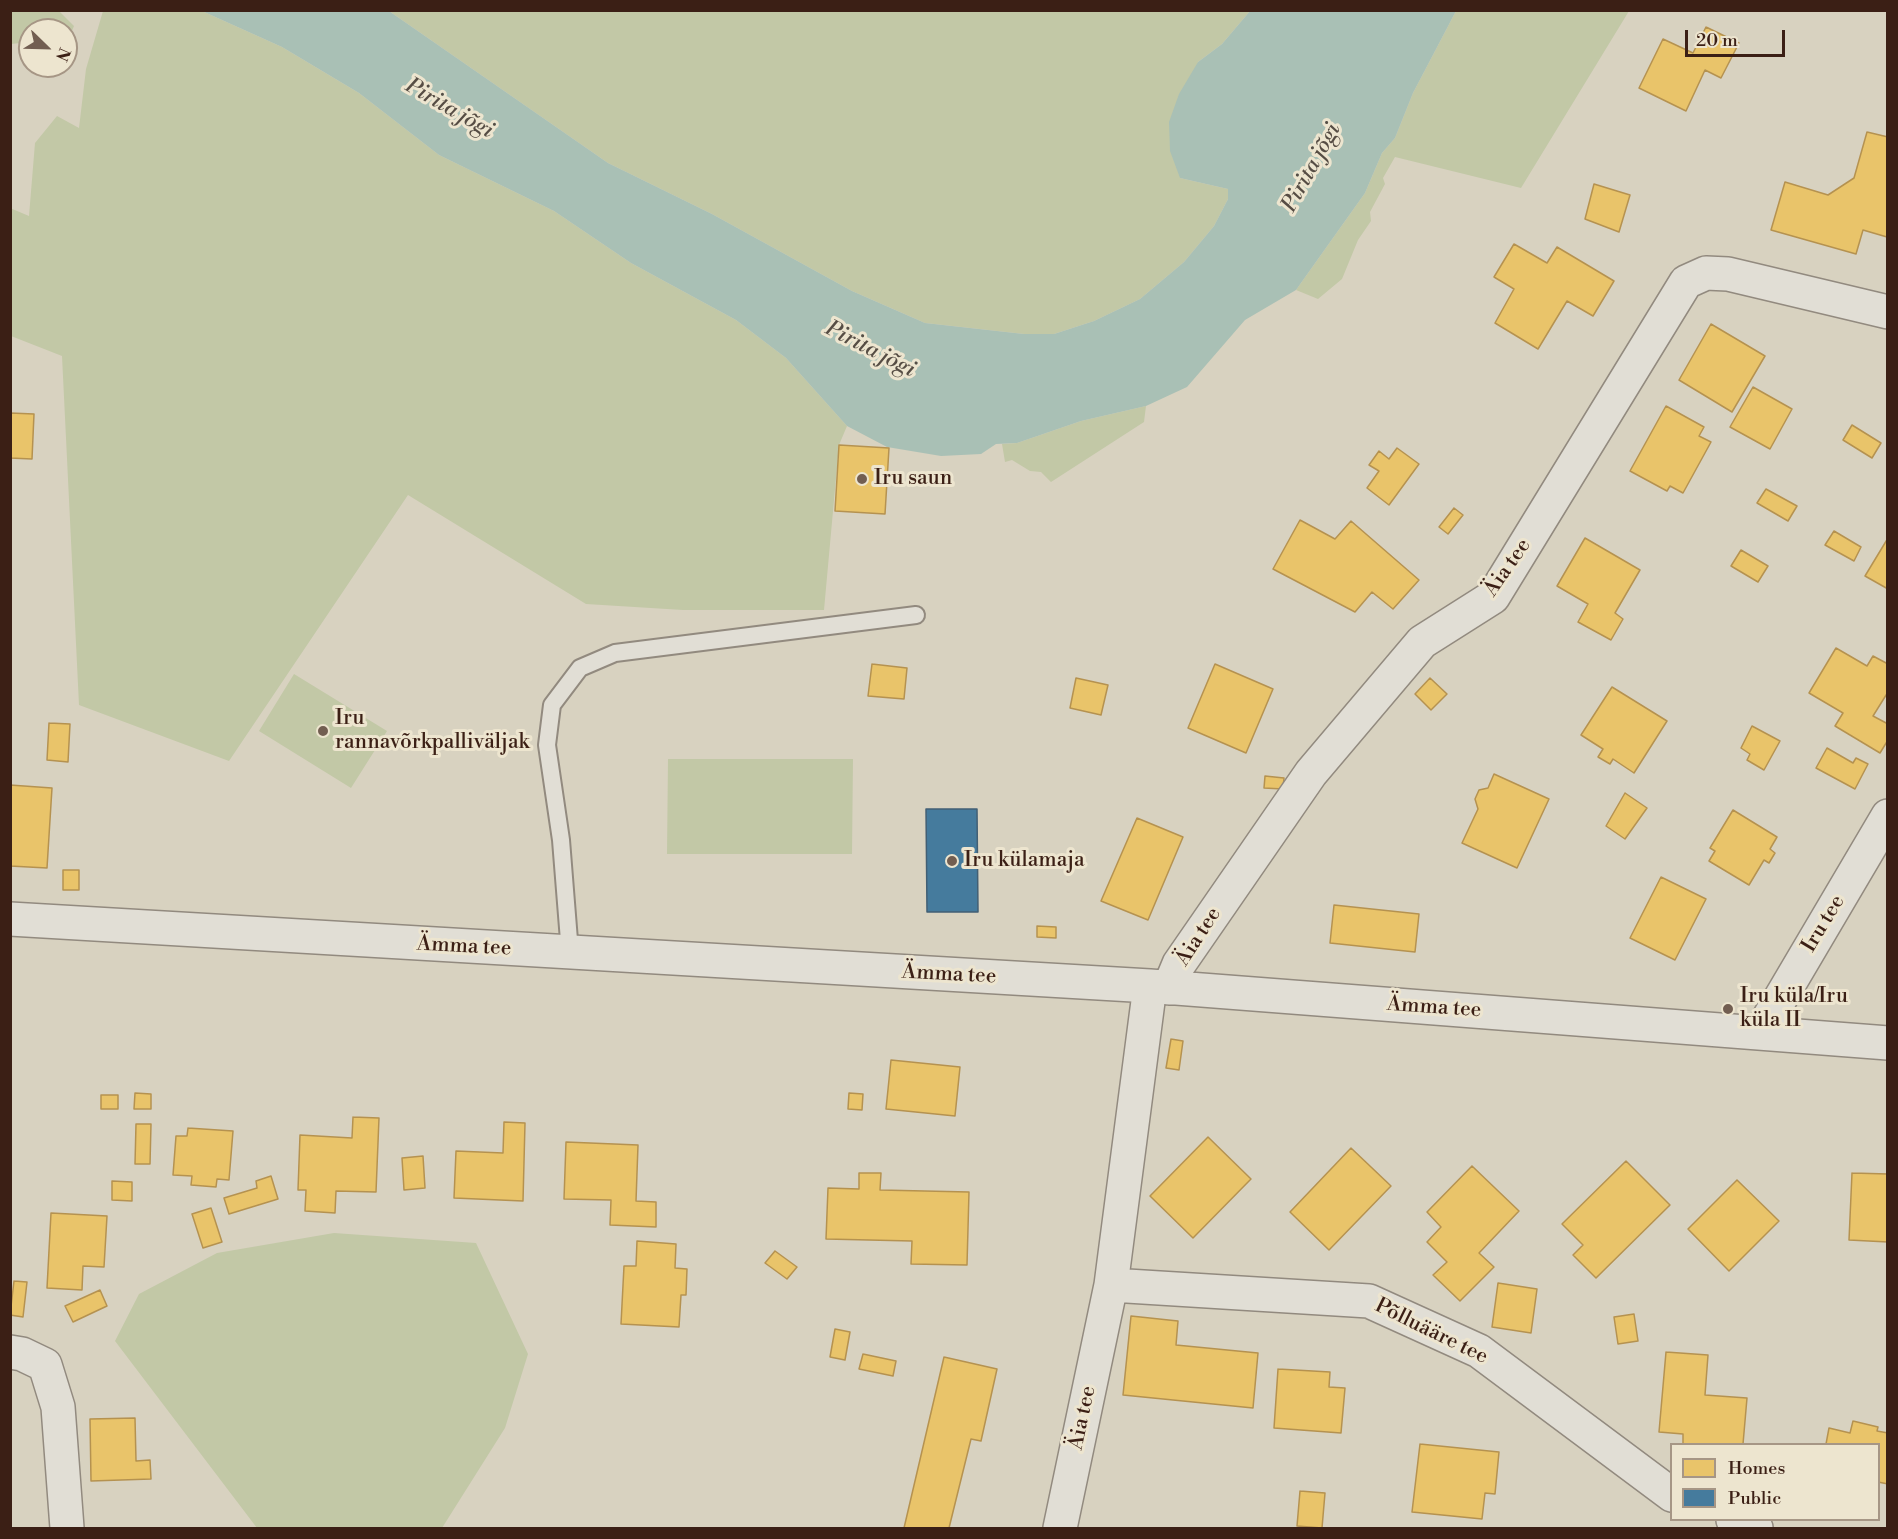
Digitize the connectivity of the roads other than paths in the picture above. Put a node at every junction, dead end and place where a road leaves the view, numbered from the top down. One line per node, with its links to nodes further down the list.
1 (1887, 312): 6 (street, Äia tee)
2 (916, 615): 5 (lane)
3 (1887, 816): 7 (street, Iru tee)
4 (10, 919): 5 (street, Ämma tee)
5 (570, 953): 6 (street, Ämma tee)
6 (1160, 987): 7 (street, Ämma tee); 9 (street, Äia tee)
7 (1761, 1033): 8 (street, Ämma tee)
8 (1887, 1043)
9 (1112, 1285): 11 (street, Põlluääre tee); 14 (street, Äia tee)
10 (10, 1352): 13 (street)
11 (1670, 1494)
12 (1736, 1521): 15 (street)
13 (67, 1528)
14 (1060, 1528)
15 (1756, 1528)

